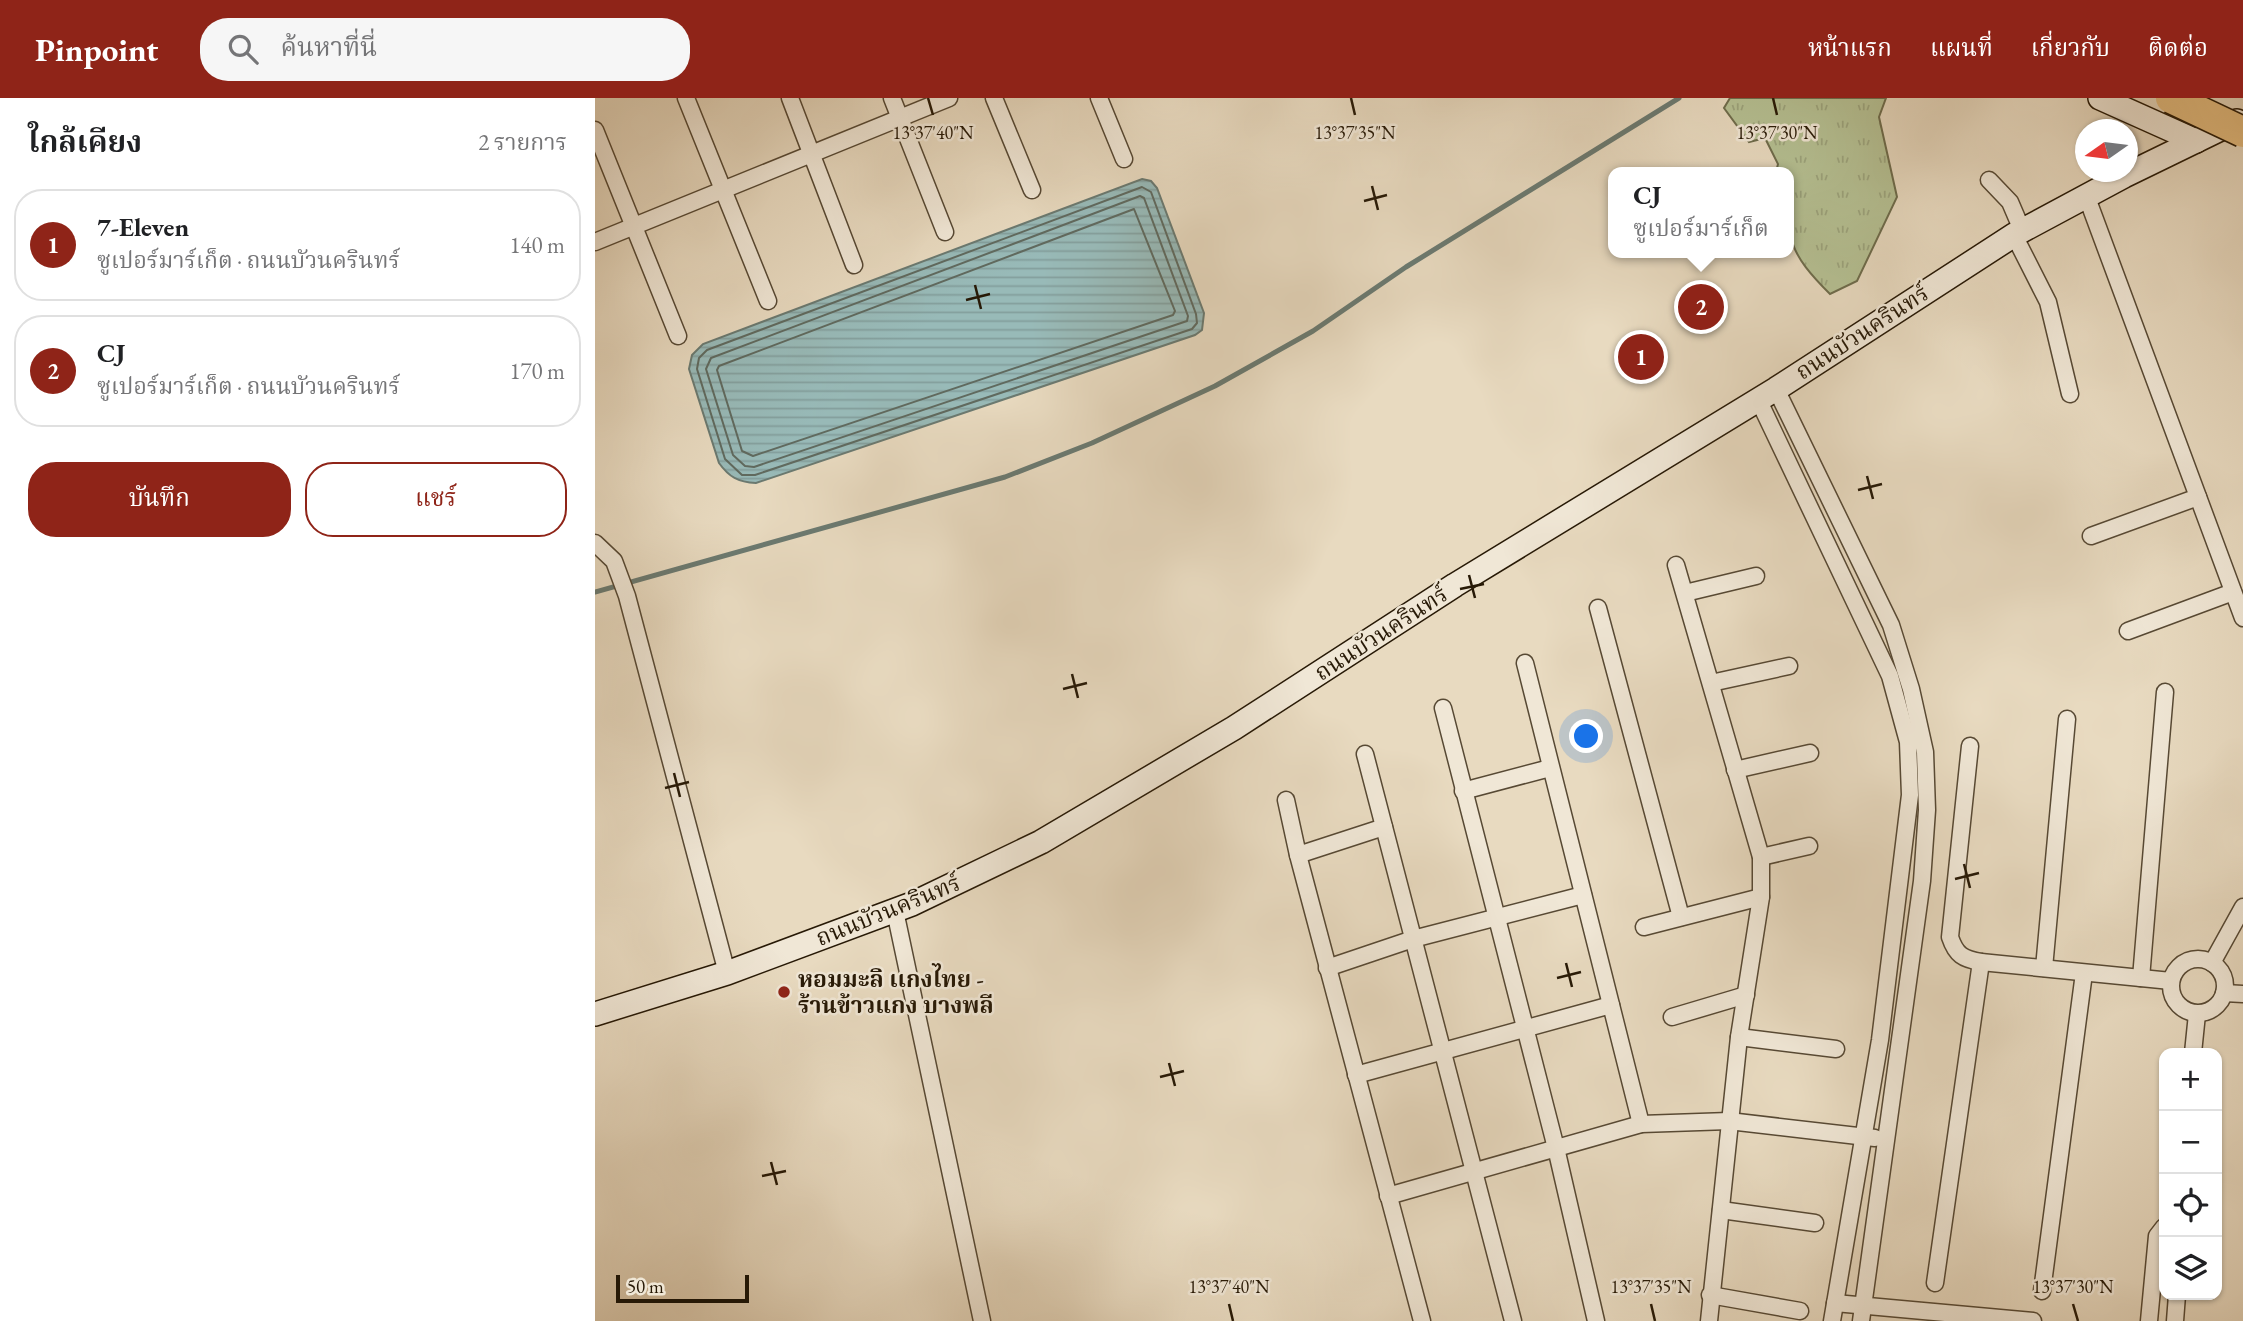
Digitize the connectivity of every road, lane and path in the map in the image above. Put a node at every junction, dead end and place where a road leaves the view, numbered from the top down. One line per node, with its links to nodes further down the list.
1 (686, 98): 17 (street)
2 (790, 98): 14 (street)
3 (892, 98): 9 (street)
4 (949, 98): 9 (street)
5 (994, 98): 18 (street)
6 (1099, 98): 15 (street)
7 (2100, 98): 13 (street)
8 (2171, 98): 12 (highway, bridge)
9 (900, 118): 14 (street); 21 (street)
10 (2243, 118): 13 (street, ถนนบัวนครินทร์)
11 (595, 130): 20 (street)
12 (2243, 132)
13 (2196, 141): 19 (street, ถนนบัวนครินทร์)
14 (812, 154): 17 (street); 24 (street)
15 (1124, 159)
16 (1989, 180): 22 (street)
17 (725, 189): 20 (street); 25 (street)
18 (1033, 190)
19 (2086, 195): 22 (street, ถนนบัวนครินทร์); 29 (street)
20 (633, 226): 23 (street); 26 (street)
21 (945, 232)
22 (2018, 232): 27 (street, ถนนบัวนครินทร์); 28 (street)
23 (595, 242)
24 (854, 265)
25 (768, 301)
26 (678, 336)
27 (1767, 394): 59 (street, ถนนบัวนครินทร์); 87 (street); 88 (street)
28 (2070, 394)
29 (2199, 497): 30 (street); 34 (street)
30 (2091, 536)
31 (599, 545): 68 (street)
32 (1676, 565): 35 (street)
33 (1756, 576): 35 (street)
34 (2233, 592): 37 (street); 38 (street)
35 (1685, 593): 41 (street)
36 (1598, 608): 61 (street)
37 (2243, 618)
38 (2128, 631)
39 (1525, 663): 48 (street)
40 (1789, 666): 41 (street)
41 (1711, 683): 49 (street)
42 (2165, 692): 70 (street)
43 (1443, 708): 50 (street)
44 (2067, 719): 67 (street)
45 (1971, 746): 64 (street)
46 (1810, 753): 49 (street)
47 (1365, 754): 52 (street)
48 (1550, 768): 50 (street); 56 (street)
49 (1735, 770): 55 (street)
50 (1464, 791): 60 (street)
51 (1286, 800): 54 (street)
52 (1384, 827): 54 (street); 63 (street)
53 (1809, 846): 55 (street)
54 (1298, 855): 66 (street)
55 (1761, 858): 57 (street)
56 (1583, 895): 60 (street); 75 (street)
57 (1761, 897): 61 (street); 74 (street)
58 (2243, 907): 65 (street)
59 (895, 911): 68 (street, ถนนบัวนครินทร์); 102 (street)
60 (1496, 916): 63 (street); 79 (street)
61 (1681, 917): 62 (street)
62 (1644, 927)
63 (1413, 939): 66 (street); 83 (street)
64 (1981, 962): 67 (street); 95 (street)
65 (2212, 963): 71 (street); 72 (street)
66 (1328, 968): 84 (street)
67 (2044, 968): 69 (street)
68 (727, 973): 76 (street, ถนนบัวนครินทร์)
69 (2084, 973): 70 (street); 96 (street)
70 (2141, 978): 71 (street)
71 (2171, 981): 77 (street)
72 (2224, 993): 73 (street); 77 (street)
73 (2243, 994)
74 (1747, 995): 78 (street); 80 (street)
75 (1611, 1004): 79 (street); 86 (street)
76 (595, 1014)
77 (2197, 1014): 81 (street)
78 (1672, 1017)
79 (1525, 1027): 83 (street); 89 (street)
80 (1739, 1037): 82 (street); 85 (street)
81 (2194, 1048)
82 (1836, 1049)
83 (1442, 1050): 84 (street); 90 (street)
84 (1356, 1075): 91 (street)
85 (1729, 1121): 86 (street); 87 (street); 92 (street)
86 (1641, 1124): 89 (street)
87 (1864, 1136): 88 (street); 100 (street)
88 (1887, 1139): 101 (street)
89 (1556, 1148): 90 (street); 105 (street)
90 (1473, 1172): 91 (street); 104 (street)
91 (1388, 1196): 103 (street)
92 (1721, 1210): 93 (street); 97 (street)
93 (1815, 1223)
94 (2159, 1233): 109 (street)
95 (1935, 1283)
96 (2042, 1291)
97 (1710, 1295): 99 (street); 106 (street)
98 (2177, 1300): 110 (street)
99 (1800, 1311)
100 (1834, 1312): 101 (street)
101 (1862, 1314): 107 (street); 108 (street)
102 (982, 1321)
103 (1422, 1321)
104 (1513, 1321)
105 (1597, 1321)
106 (1709, 1321)
107 (1912, 1321)
108 (2033, 1321)
109 (2149, 1321)
110 (2175, 1321)

